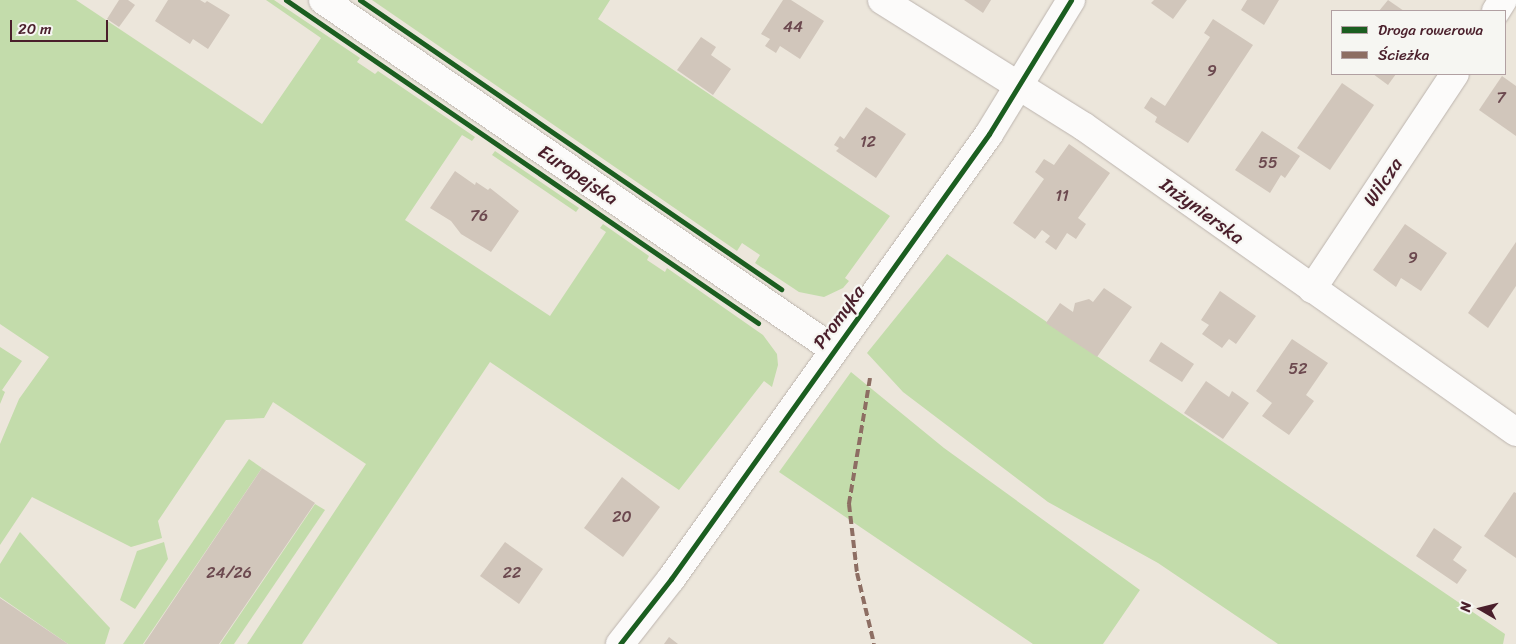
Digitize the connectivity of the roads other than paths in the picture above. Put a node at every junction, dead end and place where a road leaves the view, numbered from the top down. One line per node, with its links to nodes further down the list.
1 (323, 0): 7 (street, Europejska)
2 (882, 0): 5 (street, Inżynierska)
3 (1071, 0): 5 (street, Promyka)
4 (1454, 75): 6 (street, Wilcza)
5 (1021, 86): 6 (street, Inżynierska); 7 (street, Promyka)
6 (1312, 289): 8 (street, Inżynierska)
7 (834, 349): 9 (street, Promyka)
8 (1516, 432)
9 (620, 644)

